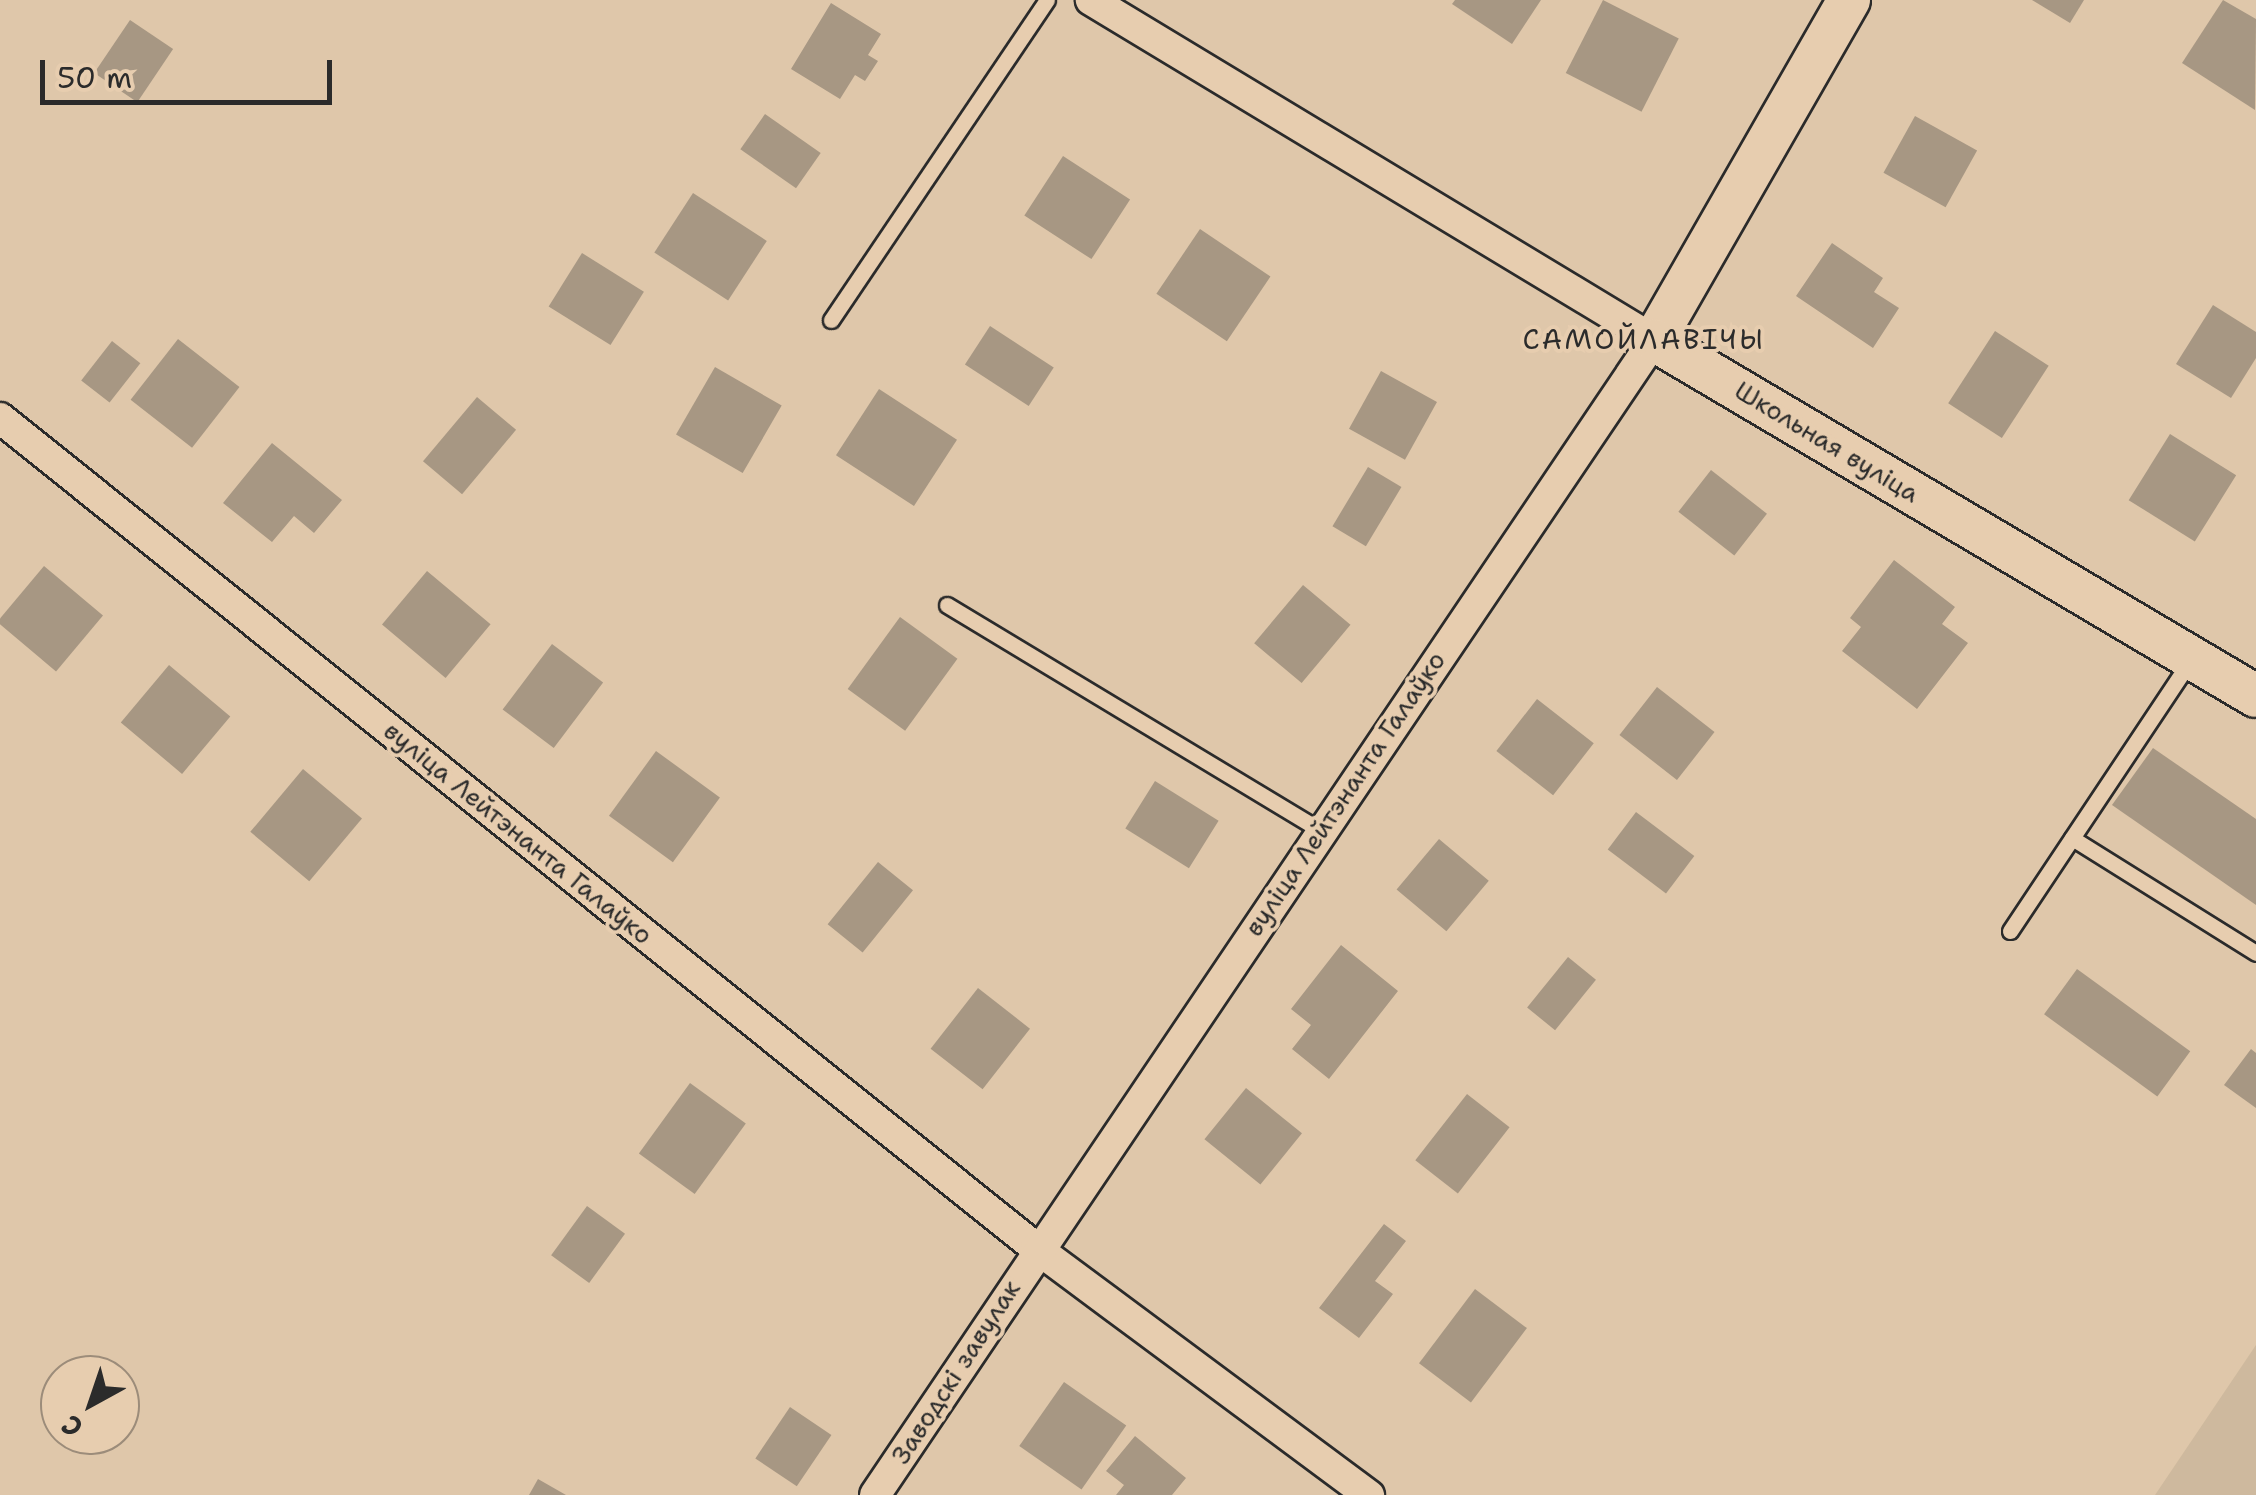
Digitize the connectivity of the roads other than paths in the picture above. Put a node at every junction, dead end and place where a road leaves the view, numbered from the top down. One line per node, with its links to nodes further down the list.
1 (1047, 0): 4 (lane)
2 (1091, 0): 5 (street, Школьная вуліца)
3 (1849, 0): 5 (street)
4 (831, 320)
5 (1654, 340): 8 (street, Школьная вуліца); 10 (street, вуліца Лейтэнанта Галаўко)
6 (0, 418): 14 (street, вуліца Лейтэнанта Галаўко)
7 (947, 605): 10 (lane)
8 (2192, 658): 9 (street, Школьная вуліца); 11 (lane)
9 (2256, 696)
10 (1320, 830): 14 (street, вуліца Лейтэнанта Галаўко)
11 (2072, 838): 12 (lane); 13 (lane)
12 (2010, 932)
13 (2256, 953)
14 (1036, 1248): 15 (street, Заводскі завулак); 16 (street, вуліца Лейтэнанта Галаўко)
15 (875, 1495)
16 (1369, 1495)

